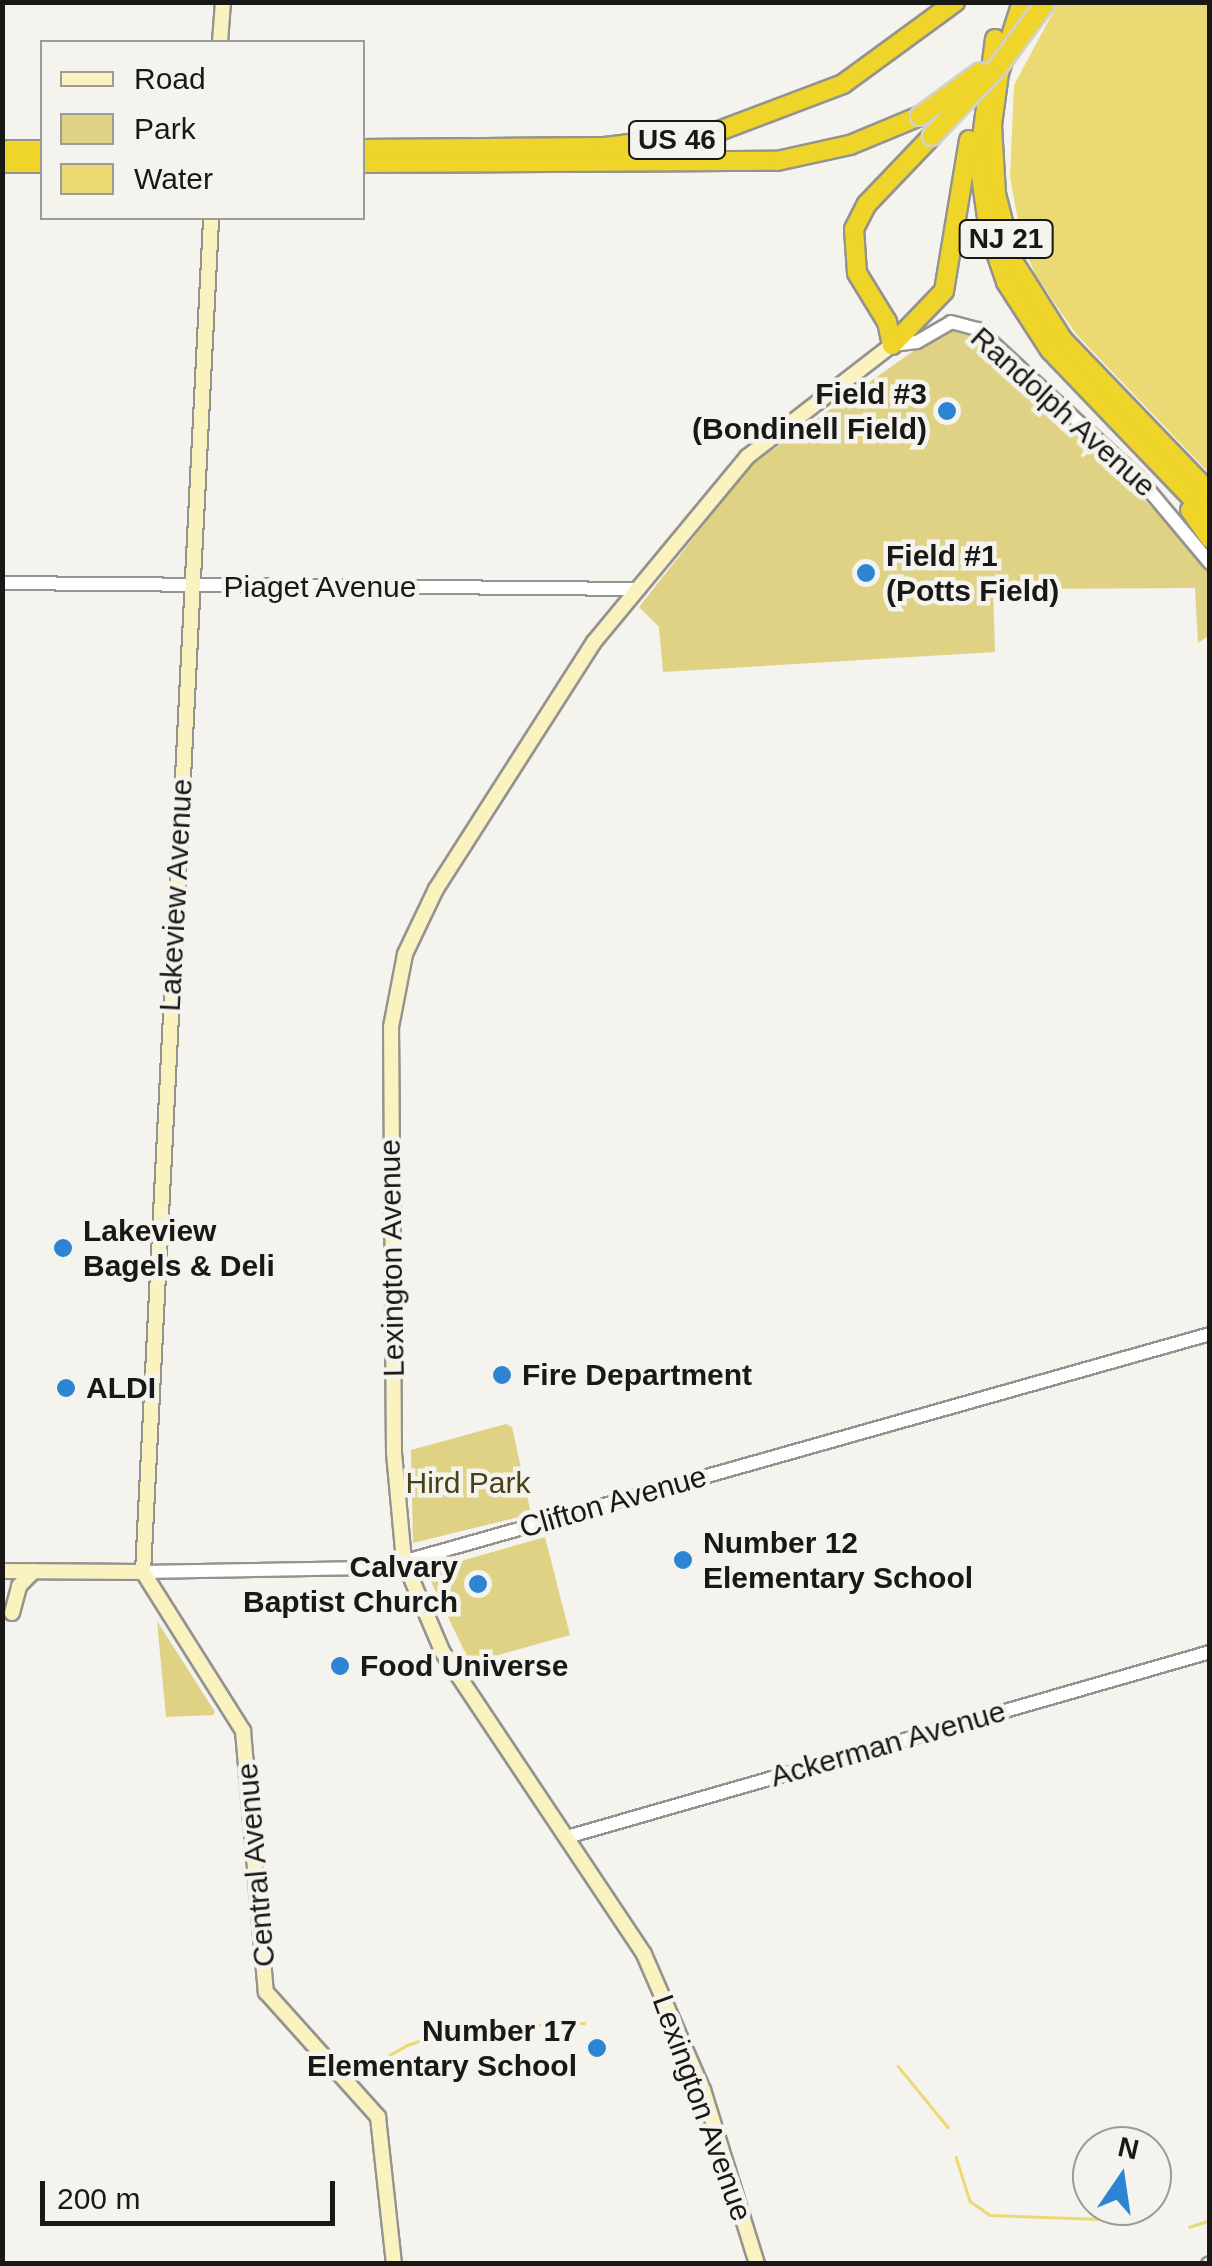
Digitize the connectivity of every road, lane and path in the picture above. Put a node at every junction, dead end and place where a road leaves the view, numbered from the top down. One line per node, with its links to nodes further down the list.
1 (222, 2): 7 (main road)
2 (955, 2): 8 (highway, US 46)
3 (1010, 2): 6 (highway, NJ 21)
4 (1022, 2): 15 (highway, NJ 21)
5 (1043, 2): 11 (highway, US 46, bridge); 13 (highway, bridge)
6 (995, 39): 13 (highway); 14 (highway, NJ 21)
7 (220, 40)
8 (365, 149)
9 (40, 150): 10 (highway)
10 (40, 163)
11 (365, 163)
12 (212, 220): 20 (main road, Lakeview Avenue)
13 (892, 345): 18 (street, Randolph Avenue); 21 (main road, Lexington Avenue)
14 (1068, 369): 16 (highway, NJ 21); 17 (highway)
15 (1210, 494)
16 (1210, 517)
17 (1210, 539)
18 (1210, 563)
19 (2, 583): 20 (street, Piaget Avenue)
20 (192, 585): 21 (street, Piaget Avenue); 26 (main road, Lakeview Avenue)
21 (638, 589): 23 (main road, Lexington Avenue)
22 (1210, 1334): 23 (street, Clifton Avenue)
23 (404, 1561): 26 (street, Clifton Avenue); 29 (main road, Lexington Avenue)
24 (2, 1570): 25 (main road, Clifton Avenue)
25 (34, 1570): 26 (main road, Clifton Avenue); 27 (main road)
26 (143, 1572): 30 (main road, Central Avenue)
27 (12, 1613)
28 (1210, 1652): 29 (street, Ackerman Avenue)
29 (568, 1837): 31 (main road, Lexington Avenue)
30 (394, 2264)
31 (757, 2264)

